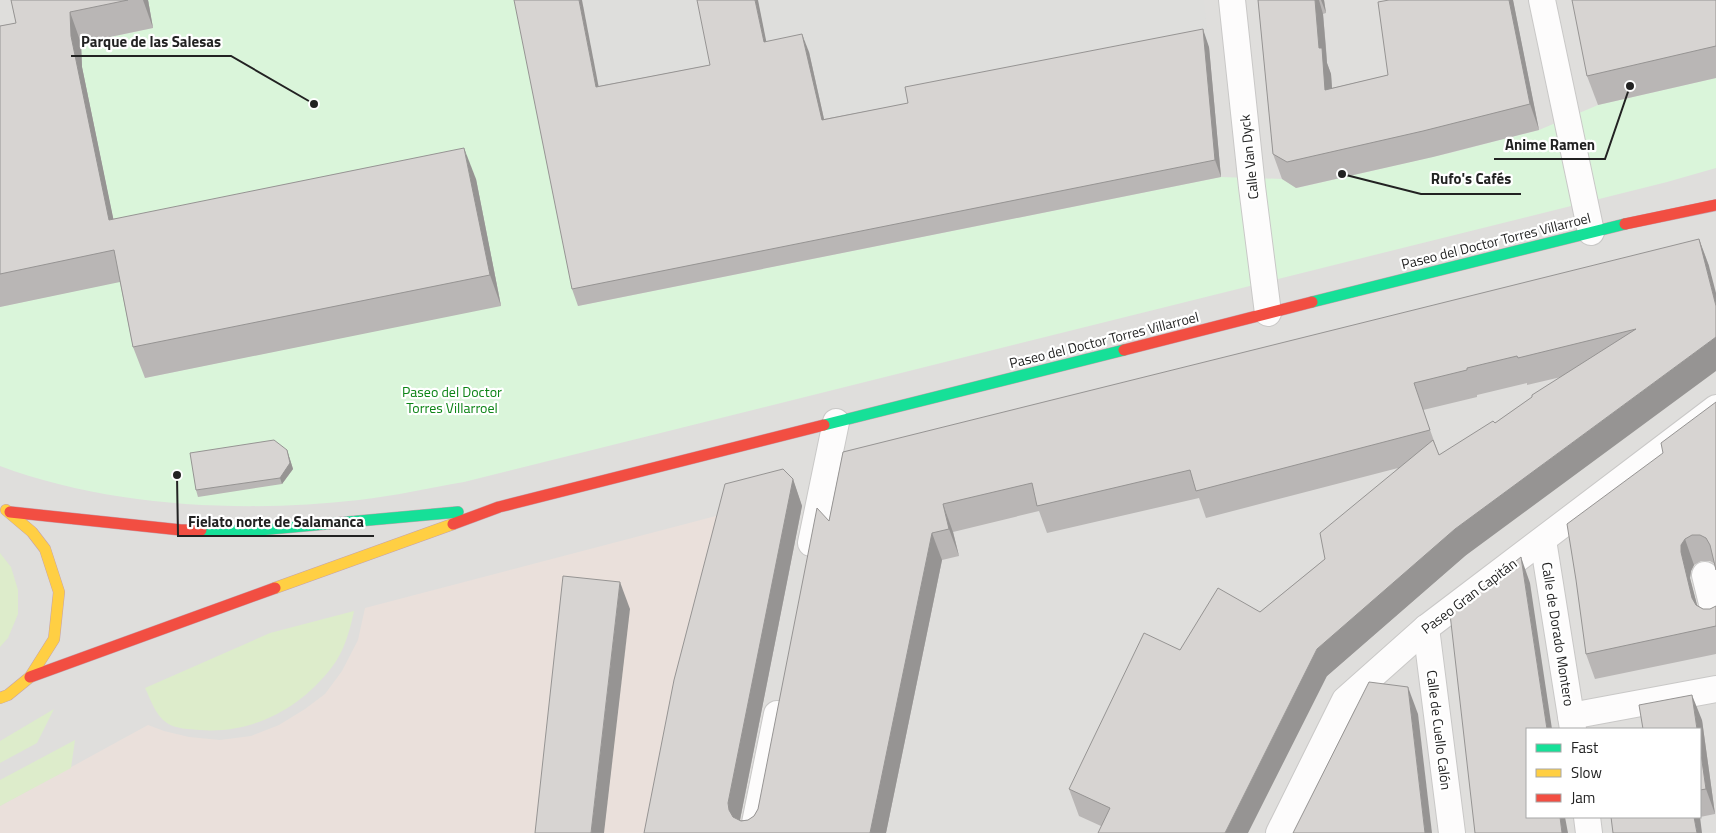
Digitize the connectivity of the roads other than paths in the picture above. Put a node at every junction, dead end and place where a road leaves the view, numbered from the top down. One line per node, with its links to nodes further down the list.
1 (1232, 0): 5 (street, Calle Van Dyck)
2 (1542, 0): 4 (street)
3 (1716, 205): 4 (highway, Paseo del Doctor Torres Villarroel)
4 (1591, 232): 5 (highway, Paseo del Doctor Torres Villarroel)
5 (1268, 313): 7 (highway, Paseo del Doctor Torres Villarroel)
6 (1716, 408): 10 (street, Paseo Gran Capitán)
7 (836, 422): 8 (highway, Paseo del Doctor Torres Villarroel); 11 (street)
8 (499, 507): 9 (highway, Paseo del Doctor Torres Villarroel); 15 (highway, Paseo del Doctor Torres Villarroel)
9 (5, 510): 15 (highway)
10 (1544, 540): 14 (street, Paseo Gran Capitán); 20 (street, Calle de Dorado Montero)
11 (806, 569)
12 (1705, 575): 13 (street)
13 (1716, 620)
14 (1426, 628): 23 (street, Paseo Gran Capitán); 24 (street, Calle de Cuello Calón)
15 (30, 677): 18 (highway)
16 (782, 686): 22 (street)
17 (1716, 689): 20 (street)
18 (4, 697): 19 (highway)
19 (0, 705)
20 (1572, 723)
21 (1586, 818): 25 (street)
22 (753, 833)
23 (1278, 833)
24 (1452, 833)
25 (1589, 833)

